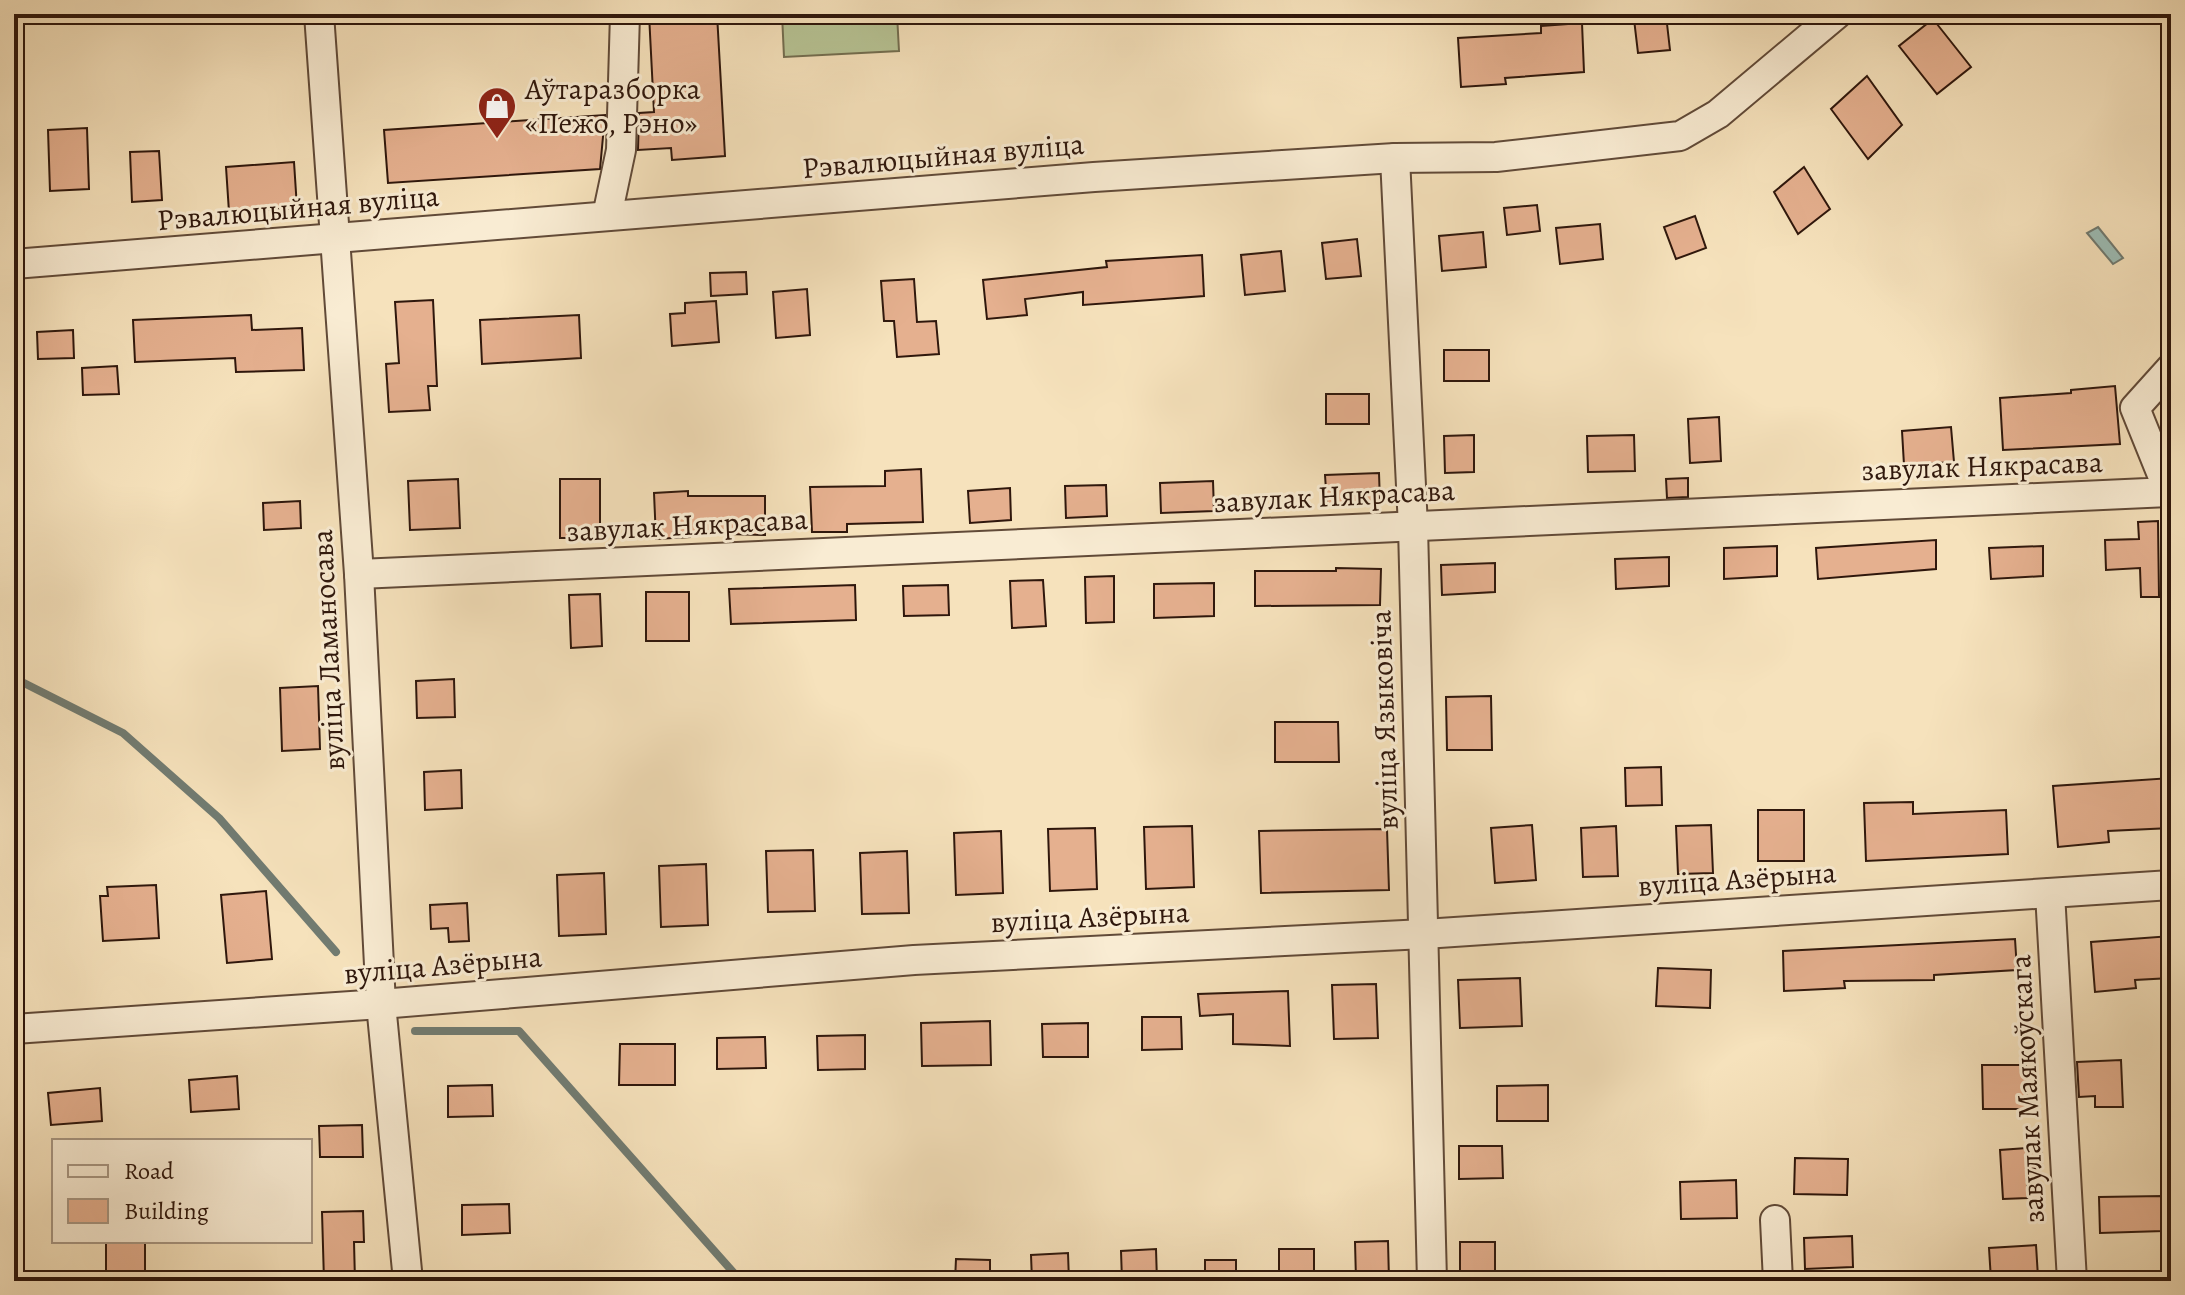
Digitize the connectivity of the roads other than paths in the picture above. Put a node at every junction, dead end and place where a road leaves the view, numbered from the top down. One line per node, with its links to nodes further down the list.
1 (319, 14): 6 (street, вуліца Ламаносава)
2 (625, 14): 5 (street)
3 (1837, 14): 4 (street, Рэвалюцыйная вуліца)
4 (1395, 158): 5 (street, Рэвалюцыйная вуліца); 10 (street, вуліца Языковіча)
5 (607, 216): 6 (street, Рэвалюцыйная вуліца)
6 (333, 240): 7 (street, Рэвалюцыйная вуліца); 11 (street, вуліца Ламаносава)
7 (14, 264)
8 (2171, 368): 9 (street, завулак Някрасава)
9 (2170, 495): 10 (street, завулак Някрасава)
10 (1413, 527): 11 (street, завулак Някрасава); 14 (street, вуліца Языковіча)
11 (359, 574): 15 (street, вуліца Ламаносава)
12 (2171, 885): 13 (street, вуліца Азёрына)
13 (2050, 893): 14 (street, вуліца Азёрына); 21 (street, завулак Маякоўскага)
14 (1424, 934): 15 (street, вуліца Азёрына); 19 (street, вуліца Языковіча)
15 (381, 1004): 16 (street, вуліца Азёрына); 18 (street, вуліца Ламаносава)
16 (14, 1029)
17 (1775, 1220): 20 (street)
18 (408, 1281)
19 (1432, 1281)
20 (1778, 1281)
21 (2072, 1281)

